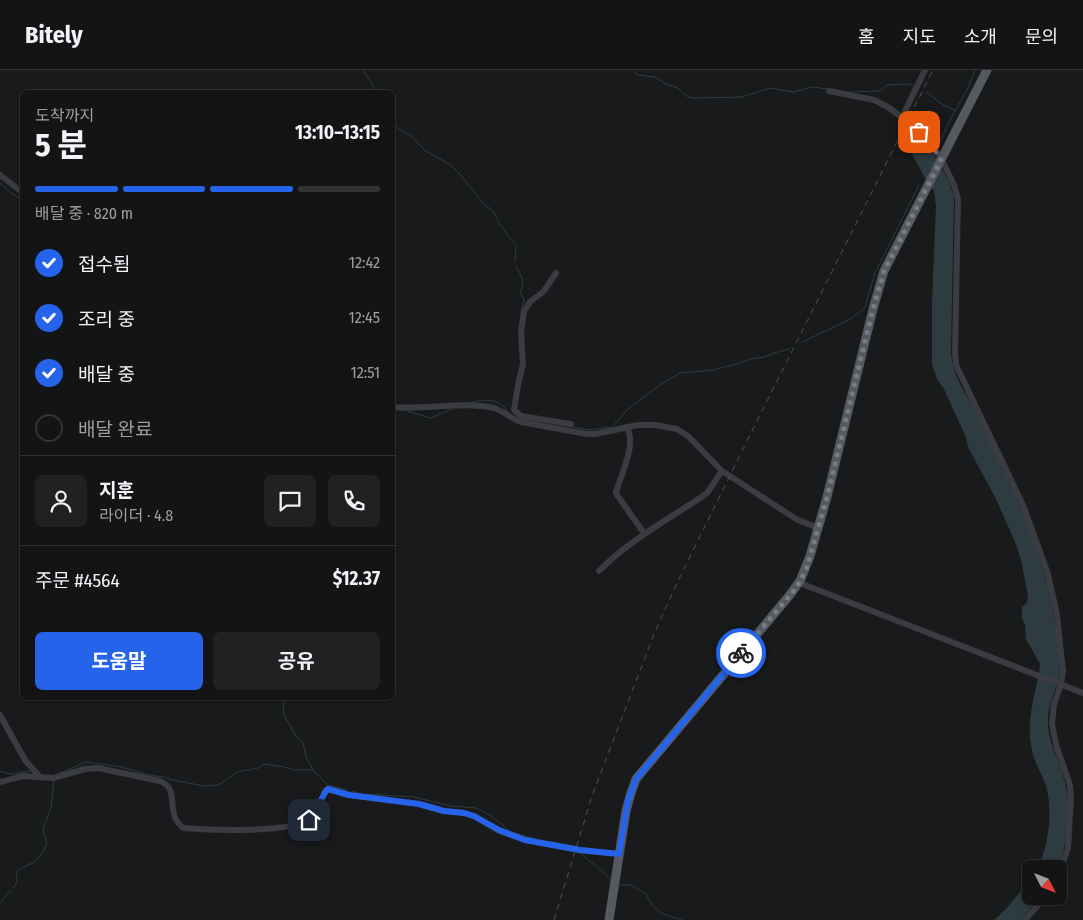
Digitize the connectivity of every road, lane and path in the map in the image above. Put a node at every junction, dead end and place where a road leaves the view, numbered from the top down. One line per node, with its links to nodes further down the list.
1 (925, 70): 3 (street)
2 (987, 70): 5 (main road)
3 (829, 91)
4 (911, 130): 5 (street)
5 (940, 162): 14 (main road); 18 (street)
6 (0, 175): 7 (street)
7 (20, 190)
8 (556, 273): 10 (street)
9 (395, 407): 10 (street)
10 (515, 417): 11 (street); 12 (street)
11 (571, 424)
12 (626, 427): 13 (street); 15 (street)
13 (722, 471): 14 (street); 15 (street)
14 (818, 528): 17 (main road)
15 (644, 534): 16 (street)
16 (599, 571)
17 (800, 581): 18 (street); 23 (main road)
18 (1060, 684): 19 (street); 24 (street)
19 (1083, 692)
20 (0, 715): 21 (street)
21 (40, 777): 22 (street); 23 (street)
22 (0, 782)
23 (619, 854): 26 (main road)
24 (1064, 860)
25 (1038, 905): 27 (street)
26 (609, 920)
27 (1025, 920)

